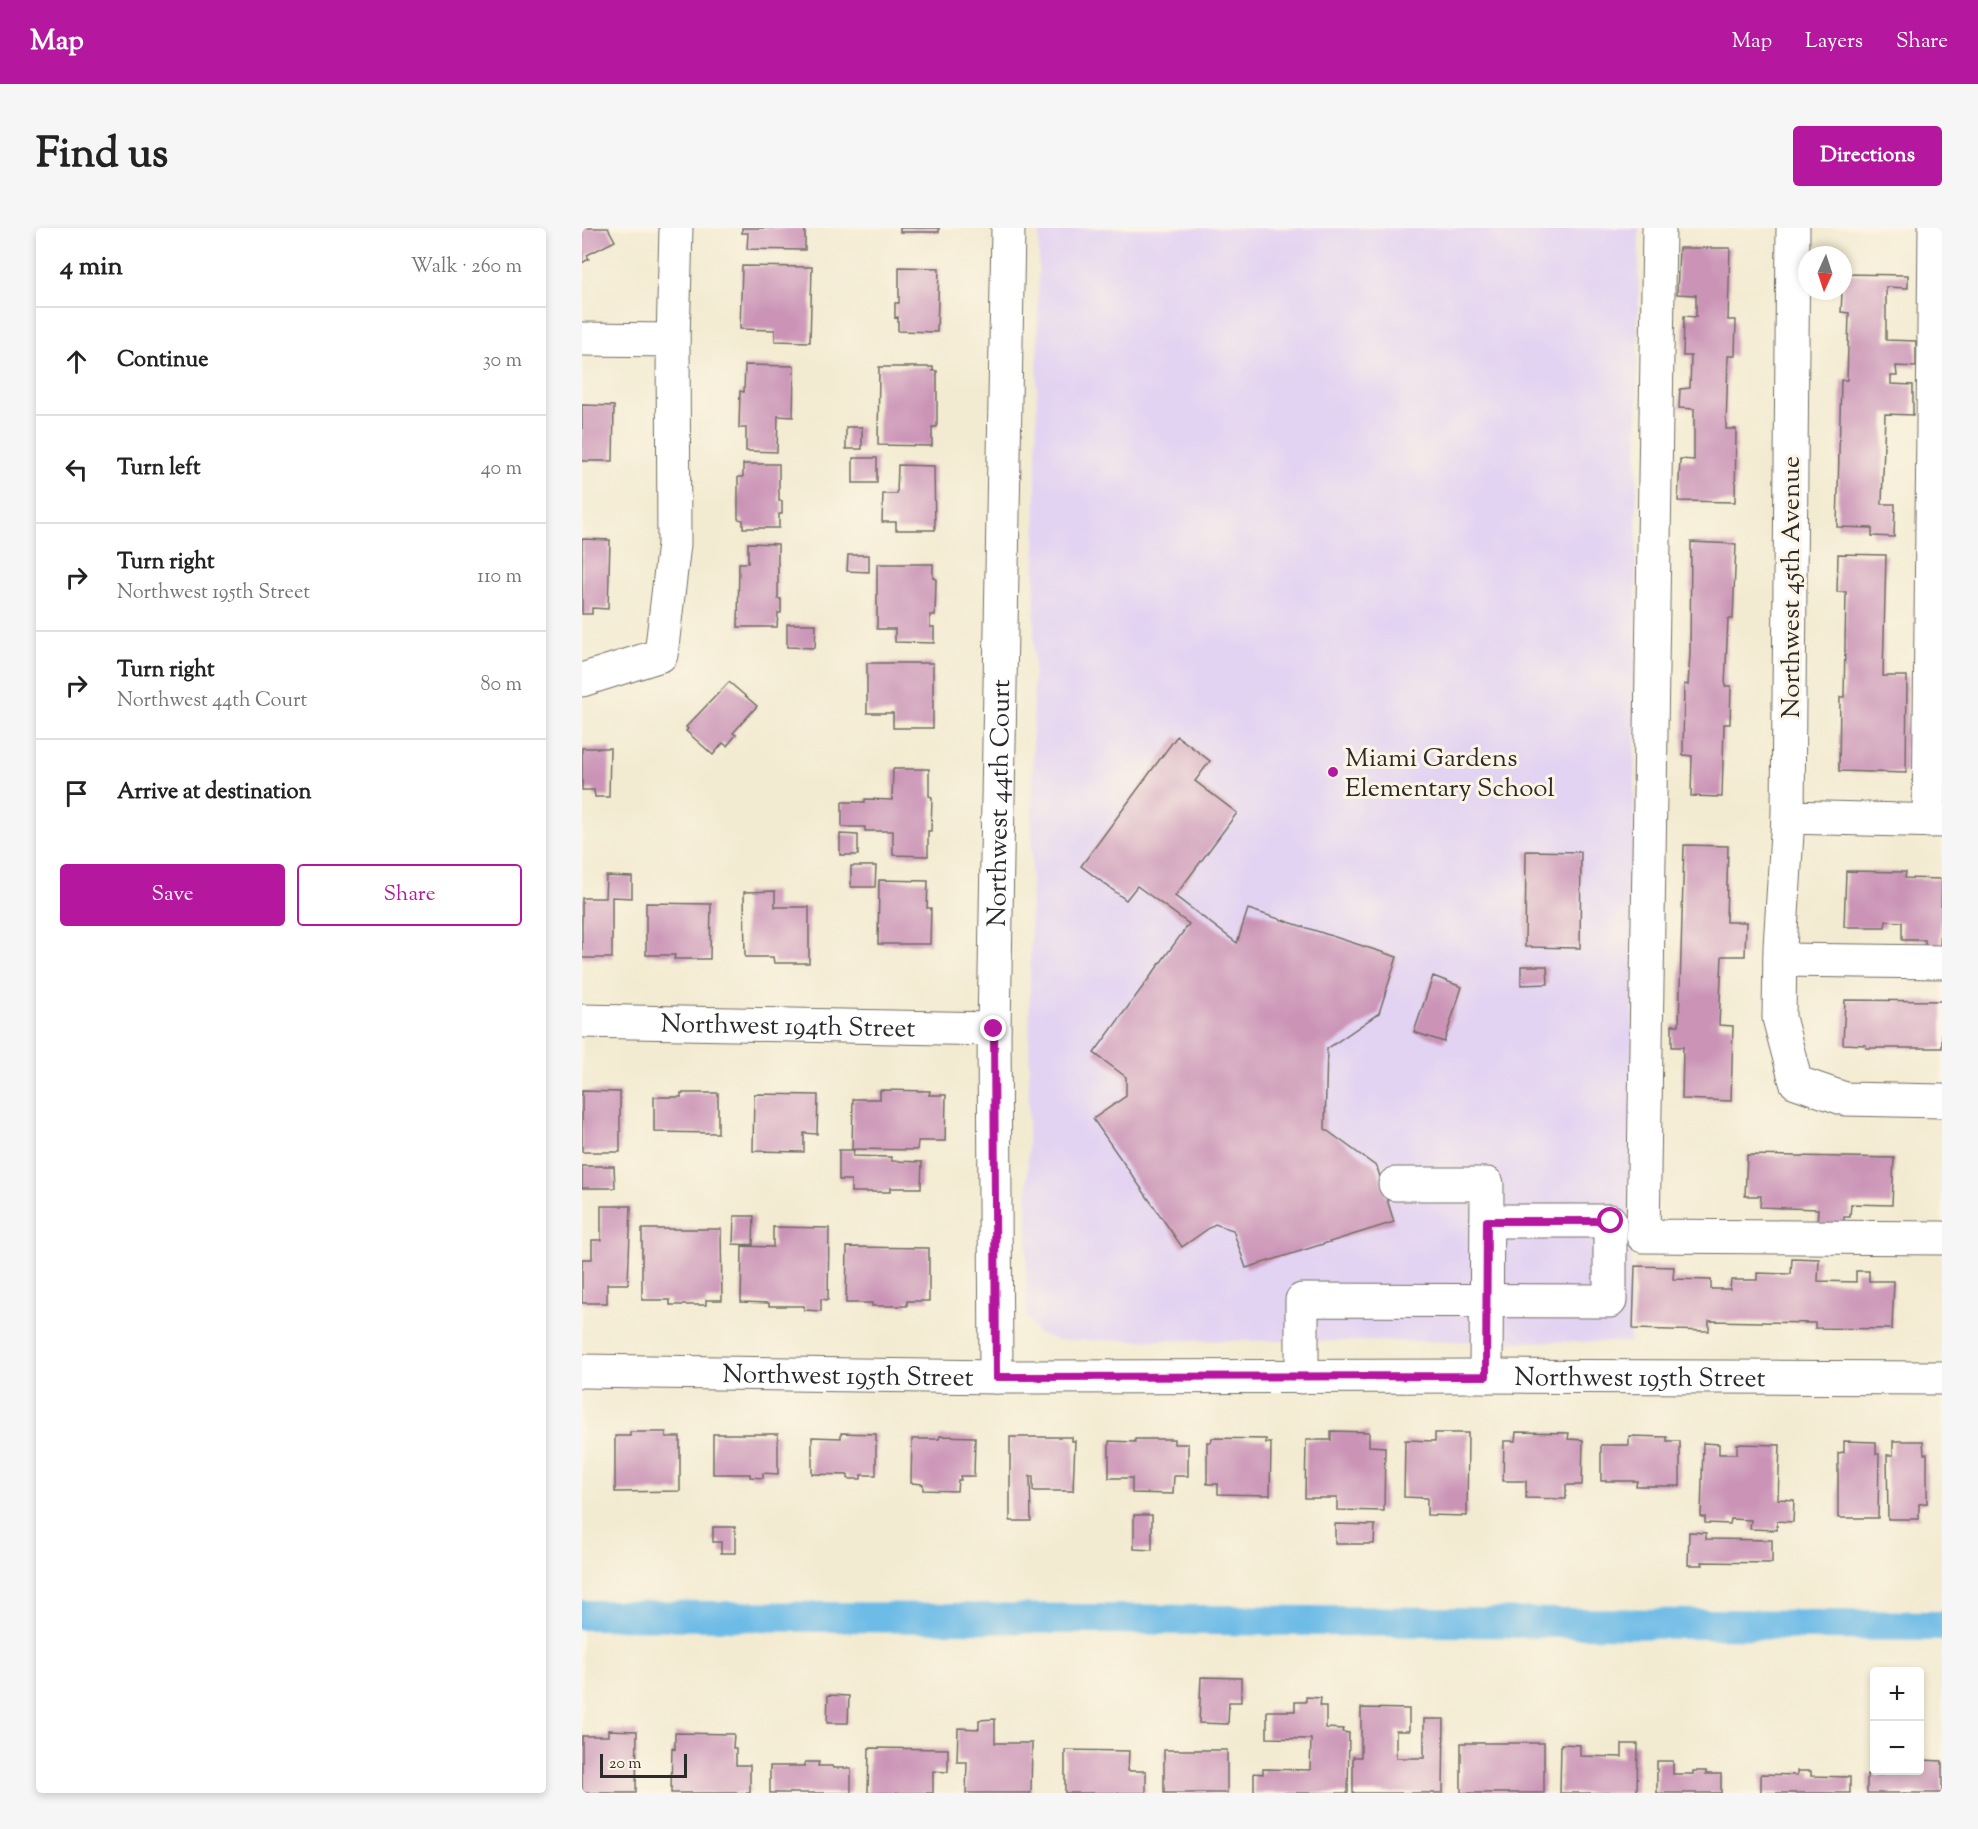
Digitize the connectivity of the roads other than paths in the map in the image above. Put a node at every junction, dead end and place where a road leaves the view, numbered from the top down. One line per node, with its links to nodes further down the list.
1 (676, 228): 7 (street)
2 (1008, 228): 14 (street, Northwest 44th Court)
3 (1659, 228): 18 (street)
4 (1793, 228): 9 (street, Northwest 45th Avenue)
5 (1935, 228): 10 (street)
6 (582, 339): 7 (street)
7 (674, 339): 8 (street)
8 (582, 680)
9 (1788, 817): 10 (street); 11 (street, Northwest 45th Avenue)
10 (1935, 821)
11 (1780, 953): 12 (street); 15 (street)
12 (1942, 962)
13 (582, 1021): 14 (street, Northwest 194th Street)
14 (994, 1029): 22 (street, Northwest 44th Court)
15 (1942, 1101)
16 (1395, 1184): 17 (street)
17 (1487, 1221): 19 (street); 19 (street)
18 (1942, 1238)
19 (1486, 1301): 21 (street); 23 (street)
20 (582, 1371): 22 (street, Northwest 195th Street)
21 (1486, 1376): 23 (street, Northwest 195th Street); 24 (street, Northwest 195th Street)
22 (996, 1377): 23 (street, Northwest 195th Street)
23 (1302, 1377)
24 (1942, 1378)

